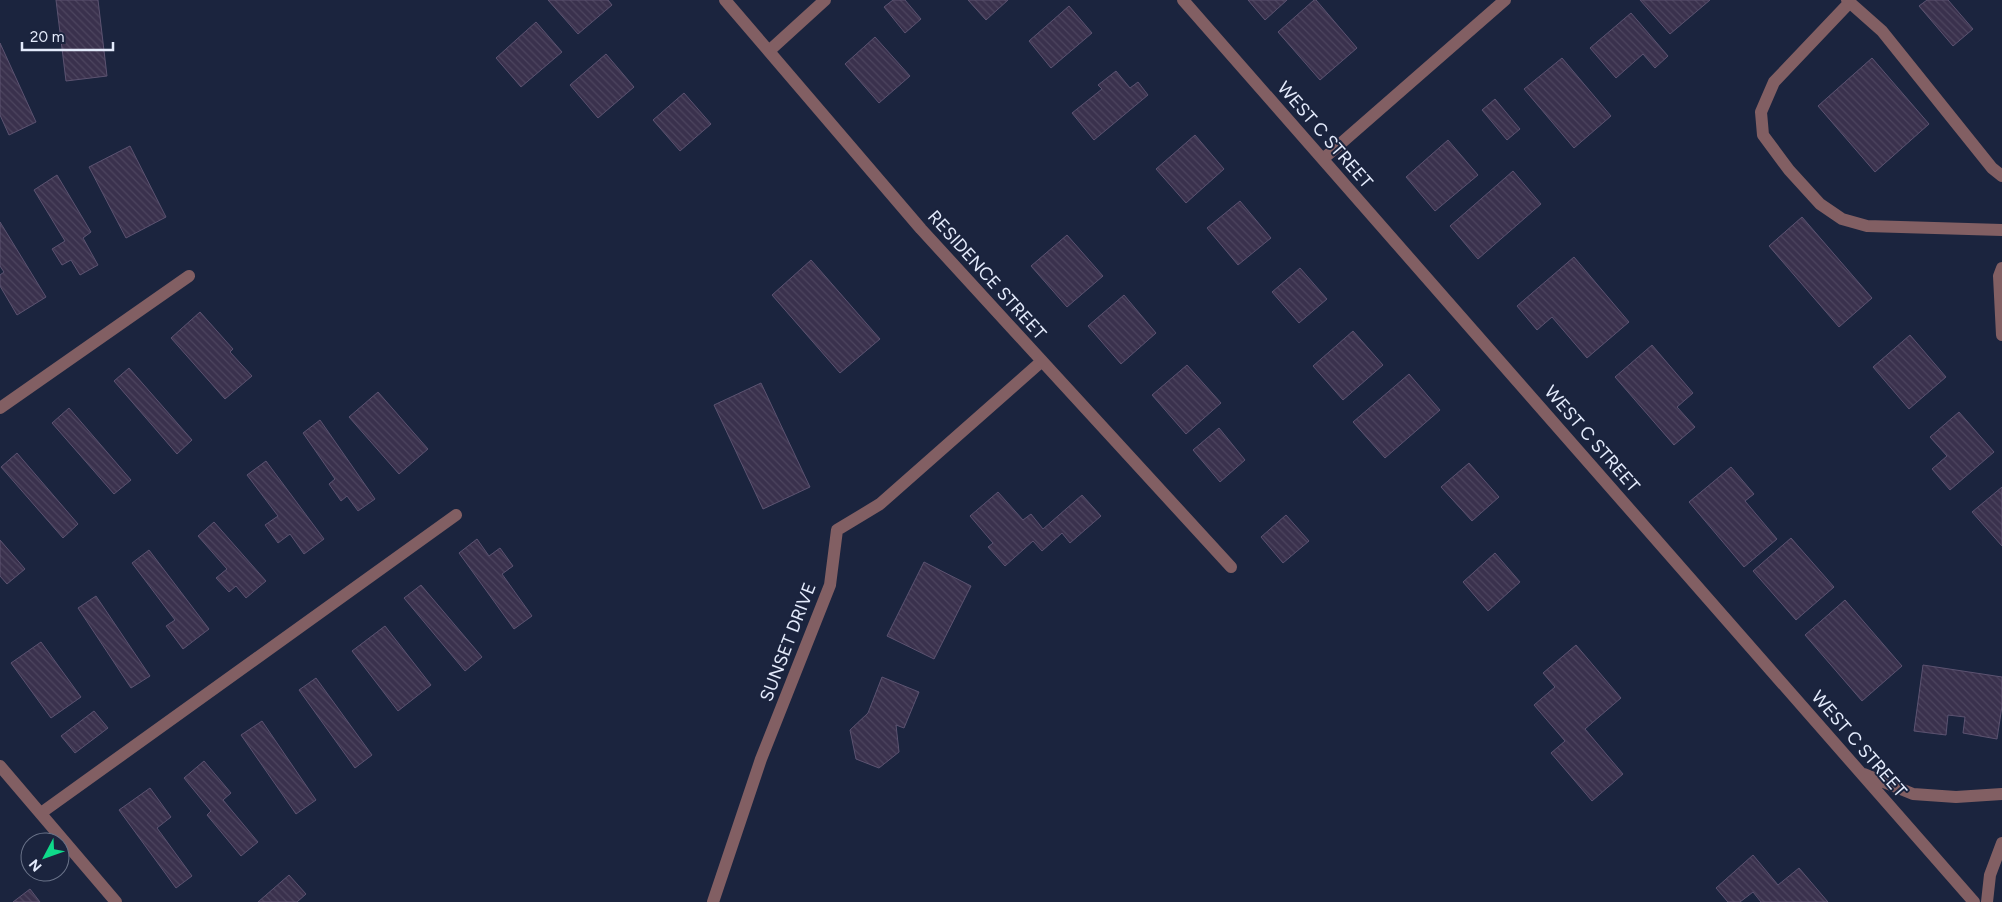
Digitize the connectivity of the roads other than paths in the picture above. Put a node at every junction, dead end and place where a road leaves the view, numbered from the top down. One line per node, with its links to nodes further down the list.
1 (725, 0): 6 (street, RESIDENCE STREET)
2 (825, 0): 6 (street)
3 (1183, 0): 7 (street, WEST C STREET)
4 (1505, 0): 7 (street)
5 (1848, 1): 8 (street); 9 (street)
6 (768, 51): 13 (street, RESIDENCE STREET)
7 (1323, 159): 18 (street, WEST C STREET)
8 (2002, 176)
9 (2002, 230)
10 (2002, 268): 12 (street)
11 (189, 276): 14 (street)
12 (2002, 335)
13 (1042, 361): 16 (street, RESIDENCE STREET); 23 (street, SUNSET DRIVE)
14 (0, 408)
15 (456, 515): 20 (street)
16 (1231, 567)
17 (0, 766): 20 (street)
18 (1861, 773): 19 (street); 24 (street, WEST C STREET)
19 (2002, 794)
20 (40, 813): 22 (street)
21 (2002, 843): 25 (street)
22 (116, 902)
23 (713, 902)
24 (1974, 902)
25 (1987, 902)

